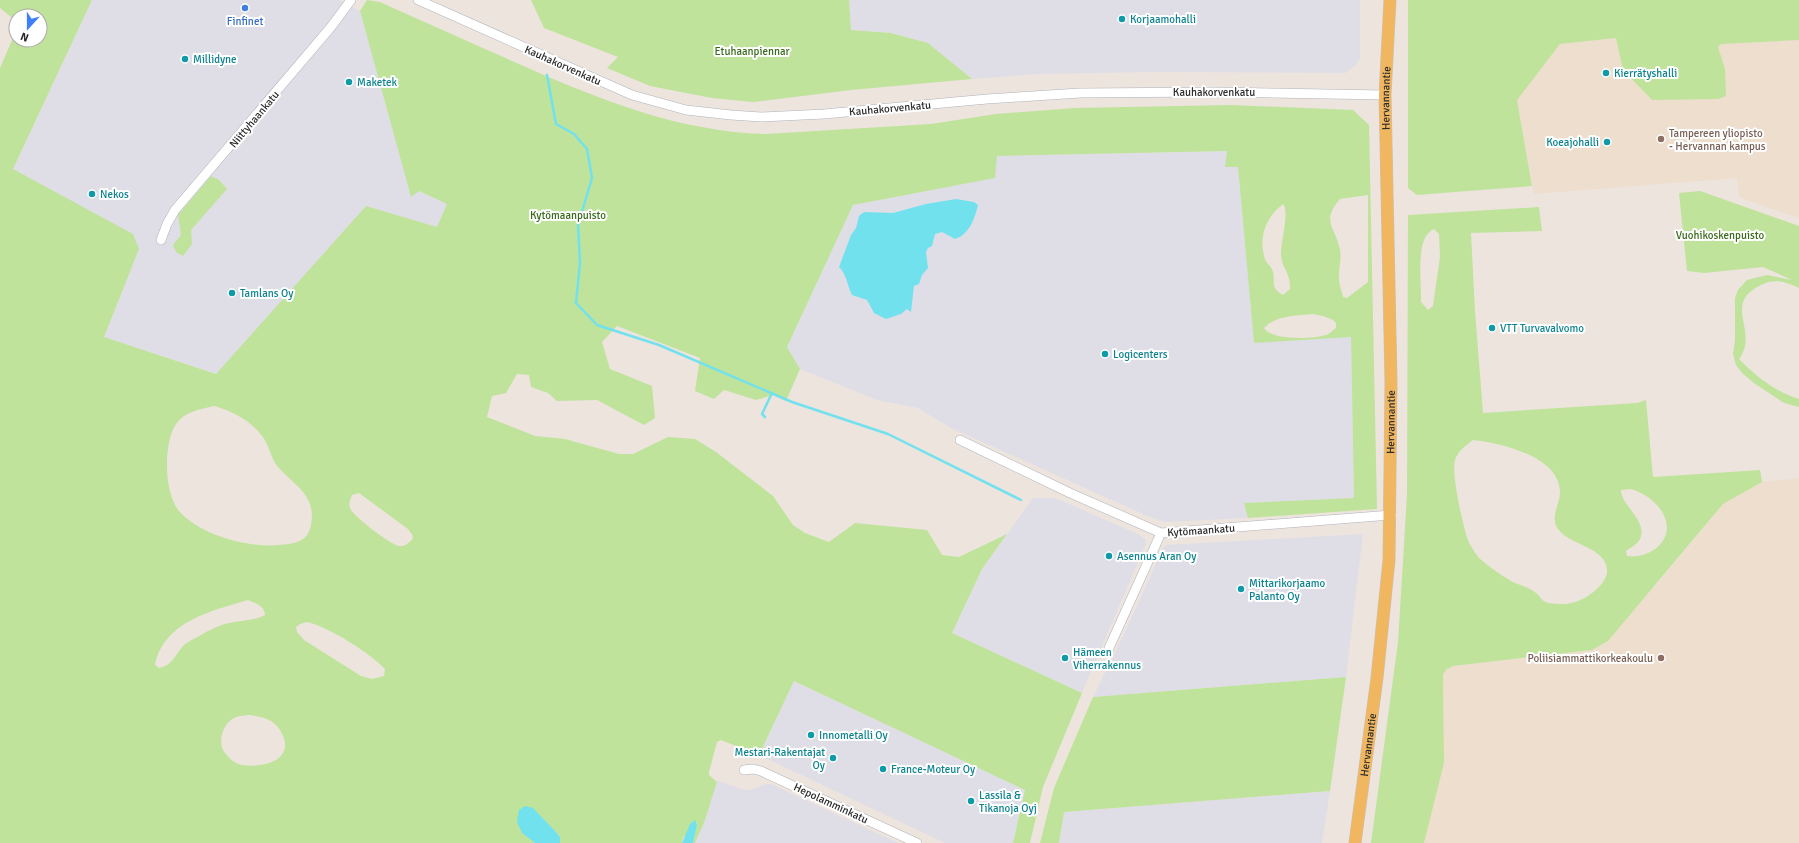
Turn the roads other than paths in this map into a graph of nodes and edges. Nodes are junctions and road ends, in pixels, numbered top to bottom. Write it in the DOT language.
graph roads {
  1 [pos="351,0"];
  2 [pos="418,0"];
  3 [pos="1390,0"];
  4 [pos="1385,96"];
  5 [pos="161,240"];
  6 [pos="960,440"];
  7 [pos="1391,515"];
  8 [pos="1161,533"];
  9 [pos="1109,648"];
  10 [pos="744,770"];
  11 [pos="917,843"];
  12 [pos="1355,843"];
  1 -- 5 [label="street, Niittyhaankatu"];
  2 -- 4 [label="street, Kauhakorvenkatu"];
  3 -- 4 [label="main road, Hervannantie"];
  4 -- 7 [label="main road, Hervannantie"];
  6 -- 8 [label="street, Kytömaankatu"];
  7 -- 8 [label="street, Kytömaankatu"];
  7 -- 12 [label="main road, Hervannantie"];
  8 -- 9 [label="street"];
  10 -- 11 [label="street, Hepolamminkatu"];
}
